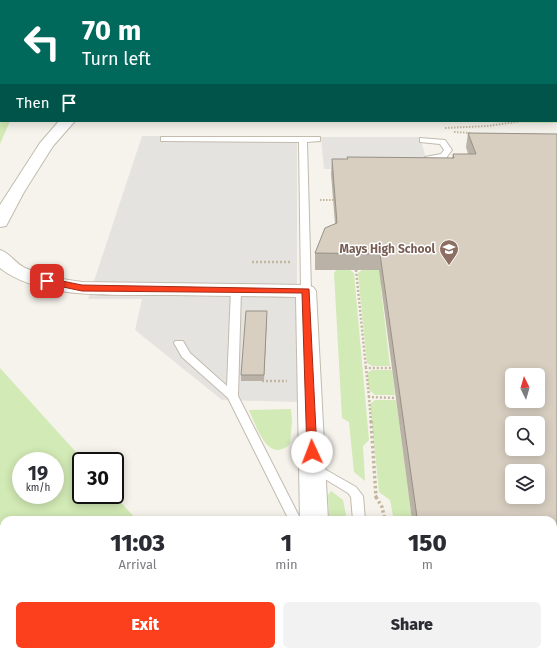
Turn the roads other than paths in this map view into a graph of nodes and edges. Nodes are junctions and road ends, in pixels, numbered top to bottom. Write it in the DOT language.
graph roads {
  1 [pos="67,122"];
  2 [pos="164,139"];
  3 [pos="317,139"];
  4 [pos="303,140"];
  5 [pos="423,140"];
  6 [pos="428,159"];
  7 [pos="0,222"];
  8 [pos="0,256"];
  9 [pos="236,290"];
  10 [pos="306,291"];
  11 [pos="179,343"];
  12 [pos="232,396"];
  13 [pos="312,466"];
  14 [pos="293,516"];
  15 [pos="314,516"];
  16 [pos="359,516"];
  1 -- 7 [label="street"];
  2 -- 4 [label="lane"];
  3 -- 4 [label="lane"];
  4 -- 10 [label="lane"];
  5 -- 6 [label="lane"];
  8 -- 9 [label="street"];
  9 -- 10 [label="street"];
  9 -- 12 [label="lane"];
  10 -- 13 [label="street"];
  11 -- 12 [label="lane"];
  12 -- 14 [label="lane"];
  13 -- 15 [label="street"];
  13 -- 16 [label="lane"];
}
